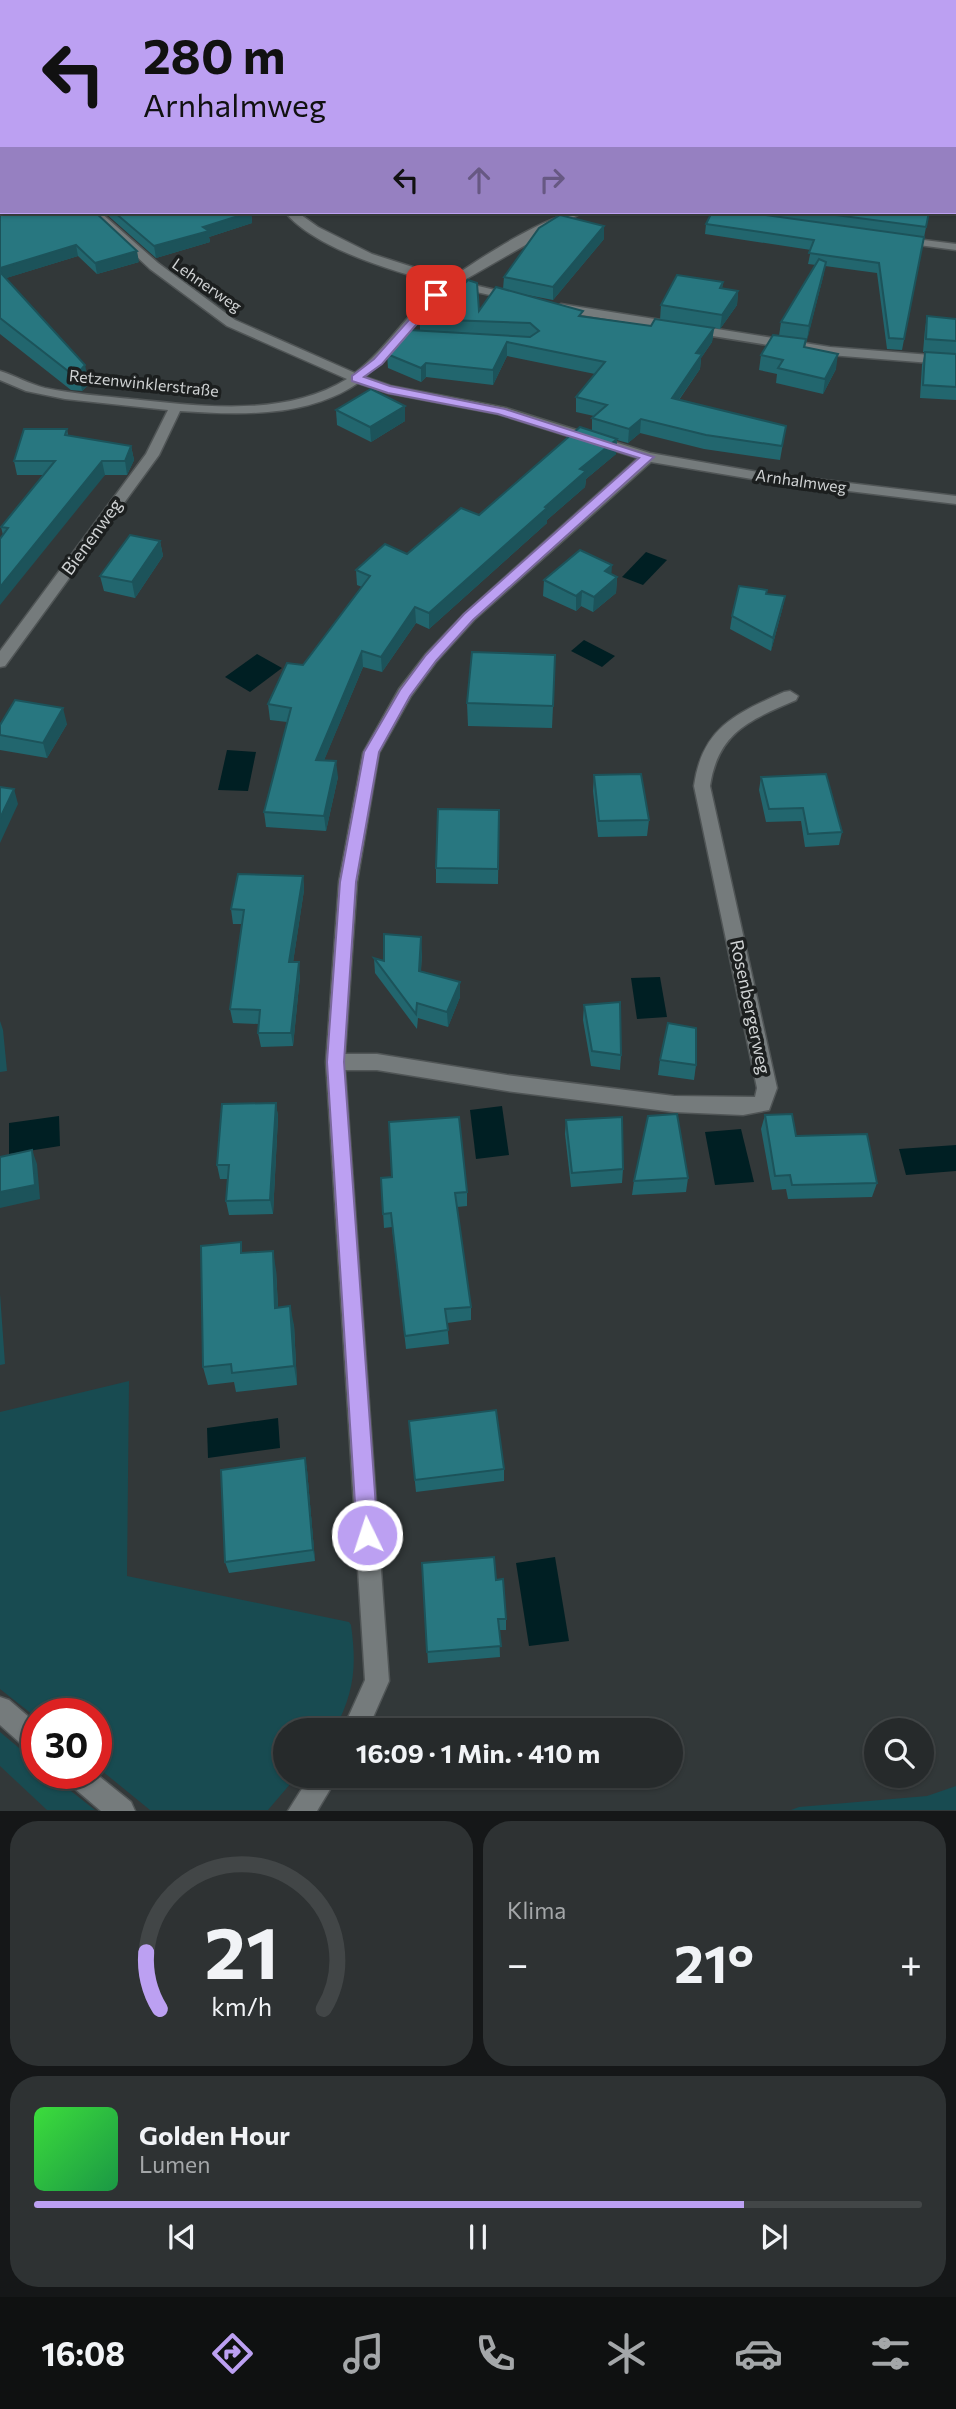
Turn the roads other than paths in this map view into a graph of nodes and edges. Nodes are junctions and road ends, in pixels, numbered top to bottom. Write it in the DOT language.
graph roads {
  1 [pos="96,214"];
  2 [pos="293,214"];
  3 [pos="574,214"];
  4 [pos="890,239"];
  5 [pos="956,247"];
  6 [pos="453,283"];
  7 [pos="956,361"];
  8 [pos="0,375"];
  9 [pos="356,378"];
  10 [pos="176,407"];
  11 [pos="648,457"];
  12 [pos="956,500"];
  13 [pos="0,662"];
  14 [pos="790,696"];
  15 [pos="335,1062"];
  16 [pos="0,1709"];
  17 [pos="360,1718"];
  18 [pos="21,1727"];
  19 [pos="317,1788"];
  20 [pos="95,1789"];
  21 [pos="122,1811"];
  22 [pos="301,1811"];
  1 -- 9 [label="street, Lehnerweg"];
  2 -- 6 [label="street"];
  3 -- 6 [label="street, Retzenwinklerstraße"];
  4 -- 5 [label="street"];
  6 -- 7 [label="street"];
  6 -- 9 [label="street, Retzenwinklerstraße"];
  8 -- 10 [label="street, Retzenwinklerstraße"];
  9 -- 10 [label="street, Retzenwinklerstraße"];
  9 -- 11 [label="street, Arnhalmweg"];
  10 -- 13 [label="street, Bienenweg"];
  11 -- 12 [label="street, Arnhalmweg"];
  11 -- 15 [label="street"];
  14 -- 15 [label="street, Rosenbergerweg"];
  15 -- 17 [label="street"];
  16 -- 18 [label="street"];
  19 -- 22 [label="street"];
  20 -- 21 [label="street"];
}
